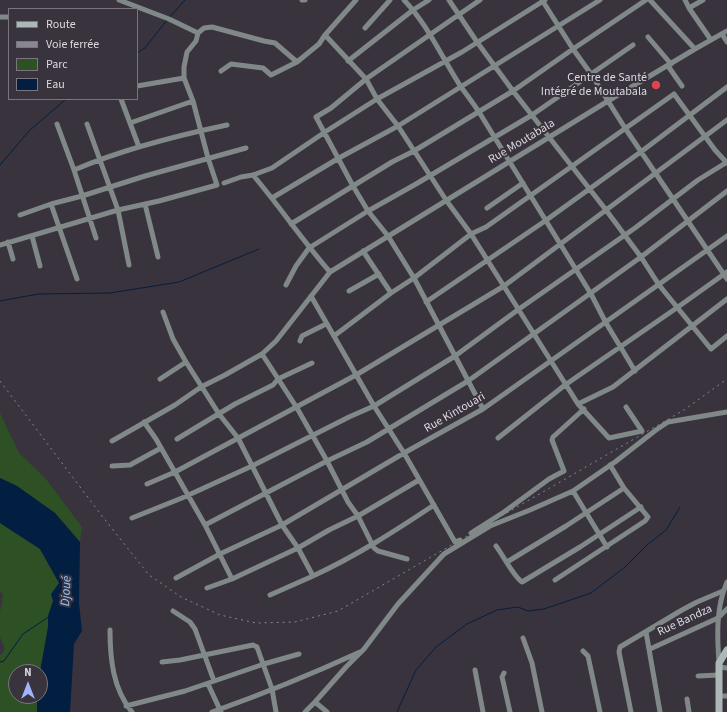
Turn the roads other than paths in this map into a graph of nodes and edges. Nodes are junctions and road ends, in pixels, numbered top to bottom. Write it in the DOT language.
graph roads {
  1 [pos="119,0"];
  2 [pos="390,0"];
  3 [pos="404,0"];
  4 [pos="429,0"];
  5 [pos="449,0"];
  6 [pos="480,0"];
  7 [pos="600,0"];
  8 [pos="646,0"];
  9 [pos="650,0"];
  10 [pos="685,0"];
  11 [pos="703,0"];
  12 [pos="353,1"];
  13 [pos="543,1"];
  14 [pos="689,8"];
  15 [pos="414,10"];
  16 [pos="459,14"];
  17 [pos="558,26"];
  18 [pos="365,28"];
  19 [pos="198,33"];
  20 [pos="725,33"];
  21 [pos="430,34"];
  22 [pos="325,35"];
  23 [pos="648,37"];
  24 [pos="711,40"];
  25 [pos="477,42"];
  26 [pos="727,42"];
  27 [pos="633,45"];
  28 [pos="573,49"];
  29 [pos="695,49"];
  30 [pos="348,61"];
  31 [pos="446,61"];
  32 [pos="296,62"];
  33 [pos="669,65"];
  34 [pos="494,66"];
  35 [pos="221,71"];
  36 [pos="591,74"];
  37 [pos="184,78"];
  38 [pos="366,79"];
  39 [pos="138,86"];
  40 [pos="682,86"];
  41 [pos="461,87"];
  42 [pos="727,87"];
  43 [pos="513,91"];
  44 [pos="377,99"];
  45 [pos="121,100"];
  46 [pos="194,101"];
  47 [pos="608,101"];
  48 [pos="479,112"];
  49 [pos="532,115"];
  50 [pos="689,115"];
  51 [pos="727,120"];
  52 [pos="130,123"];
  53 [pos="57,124"];
  54 [pos="87,124"];
  55 [pos="227,125"];
  56 [pos="398,126"];
  57 [pos="625,128"];
  58 [pos="200,130"];
  59 [pos="325,132"];
  60 [pos="706,136"];
  61 [pos="549,137"];
  62 [pos="495,138"];
  63 [pos="139,147"];
  64 [pos="246,148"];
  65 [pos="414,151"];
  66 [pos="642,151"];
  67 [pos="208,158"];
  68 [pos="339,158"];
  69 [pos="100,159"];
  70 [pos="509,161"];
  71 [pos="727,162"];
  72 [pos="571,166"];
  73 [pos="74,170"];
  74 [pos="657,173"];
  75 [pos="253,175"];
  76 [pos="430,175"];
  77 [pos="224,183"];
  78 [pos="523,183"];
  79 [pos="353,186"];
  80 [pos="109,187"];
  81 [pos="588,189"];
  82 [pos="727,192"];
  83 [pos="82,196"];
  84 [pos="530,196"];
  85 [pos="272,198"];
  86 [pos="673,198"];
  87 [pos="446,200"];
  88 [pos="51,204"];
  89 [pos="145,204"];
  90 [pos="487,208"];
  91 [pos="118,210"];
  92 [pos="606,210"];
  93 [pos="368,211"];
  94 [pos="20,215"];
  95 [pos="89,218"];
  96 [pos="545,221"];
  97 [pos="689,221"];
  98 [pos="291,224"];
  99 [pos="60,227"];
  100 [pos="471,234"];
  101 [pos="624,235"];
  102 [pos="32,236"];
  103 [pos="388,236"];
  104 [pos="727,236"];
  105 [pos="96,238"];
  106 [pos="8,242"];
  107 [pos="0,245"];
  108 [pos="560,245"];
  109 [pos="309,248"];
  110 [pos="363,251"];
  111 [pos="708,251"];
  112 [pos="158,257"];
  113 [pos="641,257"];
  114 [pos="13,259"];
  115 [pos="487,259"];
  116 [pos="129,265"];
  117 [pos="40,266"];
  118 [pos="575,269"];
  119 [pos="330,272"];
  120 [pos="379,274"];
  121 [pos="726,275"];
  122 [pos="414,278"];
  123 [pos="77,279"];
  124 [pos="286,285"];
  125 [pos="659,285"];
  126 [pos="504,286"];
  127 [pos="349,291"];
  128 [pos="391,293"];
  129 [pos="591,294"];
  130 [pos="311,296"];
  131 [pos="727,299"];
  132 [pos="426,302"];
  133 [pos="678,307"];
  134 [pos="519,309"];
  135 [pos="163,312"];
  136 [pos="606,323"];
  137 [pos="326,324"];
  138 [pos="439,326"];
  139 [pos="692,327"];
  140 [pos="535,334"];
  141 [pos="334,336"];
  142 [pos="727,336"];
  143 [pos="300,341"];
  144 [pos="621,346"];
  145 [pos="262,354"];
  146 [pos="455,356"];
  147 [pos="186,362"];
  148 [pos="551,362"];
  149 [pos="312,363"];
  150 [pos="635,371"];
  151 [pos="356,375"];
  152 [pos="278,378"];
  153 [pos="160,379"];
  154 [pos="468,381"];
  155 [pos="565,385"];
  156 [pos="201,386"];
  157 [pos="578,404"];
  158 [pos="374,406"];
  159 [pos="626,407"];
  160 [pos="297,408"];
  161 [pos="483,409"];
  162 [pos="584,409"];
  163 [pos="727,412"];
  164 [pos="219,414"];
  165 [pos="144,422"];
  166 [pos="389,428"];
  167 [pos="312,435"];
  168 [pos="238,438"];
  169 [pos="498,438"];
  170 [pos="177,439"];
  171 [pos="112,441"];
  172 [pos="161,448"];
  173 [pos="404,453"];
  174 [pos="327,460"];
  175 [pos="610,465"];
  176 [pos="112,466"];
  177 [pos="252,466"];
  178 [pos="175,472"];
  179 [pos="419,480"];
  180 [pos="147,484"];
  181 [pos="624,488"];
  182 [pos="341,490"];
  183 [pos="573,491"];
  184 [pos="266,492"];
  185 [pos="188,495"];
  186 [pos="434,506"];
  187 [pos="640,506"];
  188 [pos="587,512"];
  189 [pos="358,516"];
  190 [pos="132,518"];
  191 [pos="205,525"];
  192 [pos="282,525"];
  193 [pos="598,534"];
  194 [pos="372,544"];
  195 [pos="496,546"];
  196 [pos="607,547"];
  197 [pos="298,548"];
  198 [pos="220,554"];
  199 [pos="407,559"];
  200 [pos="507,562"];
  201 [pos="313,576"];
  202 [pos="176,578"];
  203 [pos="232,579"];
  204 [pos="555,580"];
  205 [pos="727,582"];
  206 [pos="207,588"];
  207 [pos="723,591"];
  208 [pos="270,595"];
  209 [pos="727,609"];
  210 [pos="173,611"];
  211 [pos="718,618"];
  212 [pos="110,630"];
  213 [pos="646,632"];
  214 [pos="523,638"];
  215 [pos="364,649"];
  216 [pos="650,649"];
  217 [pos="727,650"];
  218 [pos="583,651"];
  219 [pos="299,654"];
  220 [pos="205,655"];
  221 [pos="162,662"];
  222 [pos="264,664"];
  223 [pos="719,668"];
  224 [pos="727,668"];
  225 [pos="475,670"];
  226 [pos="504,673"];
  227 [pos="698,676"];
  228 [pos="214,681"];
  229 [pos="208,684"];
  230 [pos="272,689"];
  231 [pos="719,696"];
  232 [pos="727,696"];
  233 [pos="687,699"];
  234 [pos="315,702"];
  235 [pos="126,706"];
  236 [pos="221,711"];
  237 [pos="132,712"];
  238 [pos="212,712"];
  239 [pos="276,712"];
  240 [pos="305,712"];
  241 [pos="327,712"];
  242 [pos="483,712"];
  243 [pos="510,712"];
  244 [pos="542,712"];
  245 [pos="600,712"];
  246 [pos="630,712"];
  247 [pos="660,712"];
  248 [pos="689,712"];
  249 [pos="719,712"];
  1 -- 19 [label="street"];
  2 -- 18 [label="street"];
  3 -- 15 [label="street"];
  4 -- 15 [label="street"];
  5 -- 16 [label="street"];
  6 -- 16 [label="street"];
  7 -- 17 [label="street"];
  8 -- 28 [label="street"];
  9 -- 29 [label="street"];
  10 -- 14 [label="street"];
  11 -- 14 [label="street"];
  12 -- 22 [label="street"];
  13 -- 17 [label="street"];
  13 -- 25 [label="street"];
  14 -- 24 [label="street"];
  15 -- 21 [label="street"];
  15 -- 30 [label="street"];
  16 -- 21 [label="street"];
  16 -- 25 [label="street"];
  17 -- 28 [label="street"];
  17 -- 34 [label="street"];
  19 -- 32 [label="street"];
  19 -- 37 [label="street"];
  20 -- 24 [label="street, Rue Moutabala"];
  20 -- 26 [label="street"];
  21 -- 31 [label="street"];
  21 -- 38 [label="street"];
  22 -- 30 [label="street"];
  22 -- 32 [label="street"];
  23 -- 33 [label="street"];
  24 -- 29 [label="street, Rue Moutabala"];
  25 -- 31 [label="street"];
  25 -- 34 [label="street"];
  27 -- 36 [label="street"];
  28 -- 36 [label="street"];
  28 -- 43 [label="street"];
  29 -- 33 [label="street, Rue Moutabala"];
  30 -- 38 [label="street"];
  31 -- 41 [label="street"];
  31 -- 44 [label="street"];
  32 -- 35 [label="street"];
  33 -- 40 [label="street"];
  33 -- 47 [label="street, Rue Moutabala"];
  34 -- 41 [label="street"];
  34 -- 43 [label="street"];
  36 -- 47 [label="street"];
  36 -- 49 [label="street"];
  37 -- 39 [label="street"];
  37 -- 46 [label="street"];
  38 -- 44 [label="street"];
  38 -- 59 [label="street"];
  41 -- 48 [label="street"];
  41 -- 56 [label="street"];
  42 -- 50 [label="street"];
  43 -- 48 [label="street"];
  43 -- 49 [label="street"];
  44 -- 56 [label="street"];
  44 -- 59 [label="street"];
  45 -- 52 [label="street"];
  46 -- 52 [label="street"];
  46 -- 58 [label="street"];
  47 -- 57 [label="street"];
  47 -- 61 [label="street, Rue Moutabala"];
  48 -- 62 [label="street"];
  48 -- 65 [label="street"];
  49 -- 61 [label="street"];
  49 -- 62 [label="street"];
  50 -- 57 [label="street"];
  50 -- 60 [label="street"];
  50 -- 66 [label="street"];
  51 -- 60 [label="street"];
  52 -- 63 [label="street"];
  53 -- 73 [label="street"];
  54 -- 69 [label="street"];
  55 -- 58 [label="street"];
  56 -- 65 [label="street"];
  56 -- 68 [label="street"];
  57 -- 66 [label="street"];
  57 -- 72 [label="street"];
  58 -- 63 [label="street"];
  58 -- 67 [label="street"];
  59 -- 68 [label="street"];
  59 -- 75 [label="street"];
  60 -- 71 [label="street"];
  60 -- 74 [label="street"];
  61 -- 70 [label="street, Rue Moutabala"];
  61 -- 72 [label="street"];
  62 -- 70 [label="street"];
  62 -- 76 [label="street"];
  63 -- 69 [label="street"];
  64 -- 67 [label="street"];
  65 -- 76 [label="street"];
  65 -- 79 [label="street"];
  66 -- 74 [label="street"];
  66 -- 81 [label="street"];
  67 -- 80 [label="street"];
  67 -- 89 [label="street"];
  68 -- 79 [label="street"];
  68 -- 85 [label="street"];
  69 -- 73 [label="street"];
  69 -- 80 [label="street"];
  70 -- 78 [label="street"];
  70 -- 87 [label="street, Rue Moutabala"];
  71 -- 86 [label="street"];
  72 -- 81 [label="street"];
  72 -- 84 [label="street"];
  73 -- 83 [label="street"];
  74 -- 86 [label="street"];
  74 -- 92 [label="street"];
  75 -- 77 [label="street"];
  75 -- 85 [label="street"];
  76 -- 87 [label="street"];
  76 -- 93 [label="street"];
  78 -- 84 [label="street"];
  78 -- 90 [label="street"];
  79 -- 93 [label="street"];
  79 -- 98 [label="street"];
  80 -- 83 [label="street"];
  80 -- 91 [label="street"];
  81 -- 92 [label="street"];
  81 -- 96 [label="street"];
  82 -- 97 [label="street"];
  83 -- 88 [label="street"];
  83 -- 95 [label="street"];
  84 -- 96 [label="street"];
  84 -- 100 [label="street"];
  85 -- 98 [label="street"];
  86 -- 97 [label="street"];
  86 -- 101 [label="street"];
  87 -- 100 [label="street"];
  87 -- 103 [label="street, Rue Moutabala"];
  88 -- 94 [label="street"];
  88 -- 99 [label="street"];
  89 -- 91 [label="street"];
  89 -- 112 [label="street"];
  91 -- 95 [label="street"];
  91 -- 116 [label="street"];
  92 -- 101 [label="street"];
  92 -- 108 [label="street"];
  93 -- 103 [label="street"];
  93 -- 109 [label="street"];
  95 -- 99 [label="street"];
  95 -- 105 [label="street"];
  96 -- 108 [label="street"];
  96 -- 115 [label="street"];
  97 -- 111 [label="street"];
  97 -- 113 [label="street"];
  98 -- 109 [label="street"];
  99 -- 102 [label="street"];
  99 -- 123 [label="street"];
  100 -- 115 [label="street"];
  100 -- 122 [label="street"];
  101 -- 113 [label="street"];
  101 -- 118 [label="street"];
  102 -- 106 [label="street"];
  102 -- 117 [label="street"];
  103 -- 110 [label="street, Rue Moutabala"];
  103 -- 122 [label="street"];
  104 -- 111 [label="street, Rue Kintouari"];
  106 -- 107 [label="street"];
  106 -- 114 [label="street"];
  108 -- 118 [label="street"];
  108 -- 126 [label="street"];
  109 -- 119 [label="street"];
  109 -- 124 [label="street"];
  110 -- 119 [label="street, Rue Moutabala"];
  110 -- 120 [label="street"];
  111 -- 121 [label="street"];
  111 -- 125 [label="street, Rue Kintouari"];
  113 -- 125 [label="street"];
  113 -- 129 [label="street"];
  115 -- 126 [label="street"];
  115 -- 132 [label="street"];
  118 -- 129 [label="street"];
  118 -- 134 [label="street"];
  119 -- 130 [label="street, Rue Moutabala"];
  120 -- 127 [label="street"];
  120 -- 128 [label="street"];
  121 -- 133 [label="street"];
  122 -- 128 [label="street"];
  122 -- 132 [label="street"];
  125 -- 133 [label="street"];
  125 -- 136 [label="street, Rue Kintouari"];
  126 -- 134 [label="street"];
  126 -- 138 [label="street"];
  128 -- 141 [label="street"];
  129 -- 136 [label="street"];
  129 -- 140 [label="street"];
  130 -- 137 [label="street"];
  130 -- 145 [label="street, Rue Moutabala"];
  131 -- 139 [label="street"];
  132 -- 138 [label="street"];
  133 -- 139 [label="street"];
  133 -- 144 [label="street"];
  134 -- 140 [label="street"];
  134 -- 146 [label="street"];
  135 -- 147 [label="street"];
  136 -- 144 [label="street"];
  136 -- 148 [label="street, Rue Kintouari"];
  137 -- 141 [label="street"];
  137 -- 143 [label="street"];
  138 -- 146 [label="street"];
  138 -- 151 [label="street"];
  139 -- 142 [label="street"];
  139 -- 150 [label="street"];
  140 -- 148 [label="street"];
  140 -- 154 [label="street"];
  141 -- 151 [label="street"];
  144 -- 150 [label="street"];
  144 -- 155 [label="street"];
  145 -- 152 [label="street"];
  145 -- 156 [label="street, Rue Moutabala"];
  146 -- 154 [label="street"];
  146 -- 158 [label="street"];
  147 -- 153 [label="street"];
  147 -- 156 [label="street"];
  148 -- 155 [label="street"];
  148 -- 161 [label="street, Rue Kintouari"];
  149 -- 152 [label="street"];
  150 -- 157 [label="street"];
  151 -- 158 [label="street"];
  151 -- 160 [label="street"];
  152 -- 160 [label="street"];
  152 -- 164 [label="street"];
  154 -- 161 [label="street"];
  154 -- 166 [label="street"];
  155 -- 157 [label="street"];
  155 -- 169 [label="street"];
  156 -- 164 [label="street"];
  156 -- 165 [label="street, Rue Moutabala"];
  157 -- 162 [label="street"];
  158 -- 166 [label="street"];
  158 -- 167 [label="street"];
  159 -- 162 [label="street"];
  160 -- 167 [label="street"];
  160 -- 168 [label="street"];
  161 -- 173 [label="street, Rue Kintouari"];
  162 -- 186 [label="street"];
  163 -- 175 [label="street"];
  164 -- 168 [label="street"];
  164 -- 170 [label="street"];
  165 -- 171 [label="street, Rue Moutabala"];
  165 -- 172 [label="street"];
  166 -- 173 [label="street"];
  166 -- 174 [label="street"];
  167 -- 174 [label="street"];
  167 -- 177 [label="street"];
  168 -- 177 [label="street"];
  168 -- 178 [label="street"];
  172 -- 176 [label="street"];
  172 -- 178 [label="street"];
  173 -- 179 [label="street"];
  173 -- 182 [label="street, Rue Kintouari"];
  174 -- 182 [label="street"];
  174 -- 184 [label="street"];
  175 -- 181 [label="street"];
  175 -- 183 [label="street"];
  177 -- 184 [label="street"];
  177 -- 185 [label="street"];
  178 -- 180 [label="street"];
  178 -- 185 [label="street"];
  179 -- 186 [label="street"];
  179 -- 189 [label="street"];
  181 -- 187 [label="street"];
  181 -- 188 [label="street"];
  182 -- 189 [label="street"];
  182 -- 192 [label="street, Rue Kintouari"];
  183 -- 188 [label="street"];
  183 -- 215 [label="street"];
  184 -- 191 [label="street"];
  184 -- 192 [label="street"];
  185 -- 190 [label="street"];
  185 -- 191 [label="street"];
  186 -- 194 [label="street"];
  187 -- 193 [label="street"];
  187 -- 196 [label="street"];
  188 -- 193 [label="street"];
  188 -- 200 [label="street"];
  189 -- 194 [label="street"];
  189 -- 197 [label="street"];
  191 -- 198 [label="street"];
  192 -- 197 [label="street"];
  192 -- 198 [label="street, Rue Kintouari"];
  193 -- 196 [label="street"];
  193 -- 200 [label="street"];
  194 -- 199 [label="street"];
  194 -- 201 [label="street"];
  195 -- 200 [label="street"];
  196 -- 204 [label="street"];
  197 -- 201 [label="street"];
  197 -- 203 [label="street"];
  198 -- 202 [label="street, Rue Kintouari"];
  198 -- 203 [label="street"];
  201 -- 208 [label="street"];
  203 -- 206 [label="street"];
  205 -- 207 [label="street"];
  207 -- 211 [label="street"];
  207 -- 213 [label="street"];
  209 -- 211 [label="street, Rue Bandza"];
  210 -- 220 [label="street"];
  211 -- 216 [label="street, Rue Bandza"];
  211 -- 223 [label="street"];
  212 -- 235 [label="street"];
  213 -- 216 [label="street"];
  213 -- 246 [label="street"];
  214 -- 244 [label="street"];
  215 -- 230 [label="street"];
  215 -- 234 [label="street"];
  216 -- 247 [label="street"];
  217 -- 223 [label="street"];
  218 -- 245 [label="street"];
  219 -- 222 [label="street"];
  220 -- 221 [label="street"];
  220 -- 222 [label="street"];
  220 -- 228 [label="street"];
  222 -- 228 [label="street"];
  222 -- 230 [label="street"];
  223 -- 224 [label="street"];
  223 -- 227 [label="street"];
  223 -- 231 [label="street"];
  225 -- 242 [label="street"];
  226 -- 243 [label="street"];
  228 -- 229 [label="street"];
  229 -- 235 [label="street"];
  229 -- 236 [label="street"];
  230 -- 236 [label="street"];
  230 -- 239 [label="street"];
  231 -- 232 [label="street"];
  231 -- 249 [label="street"];
  233 -- 248 [label="street"];
  234 -- 240 [label="street"];
  234 -- 241 [label="street"];
  235 -- 237 [label="street"];
  236 -- 238 [label="street"];
}
